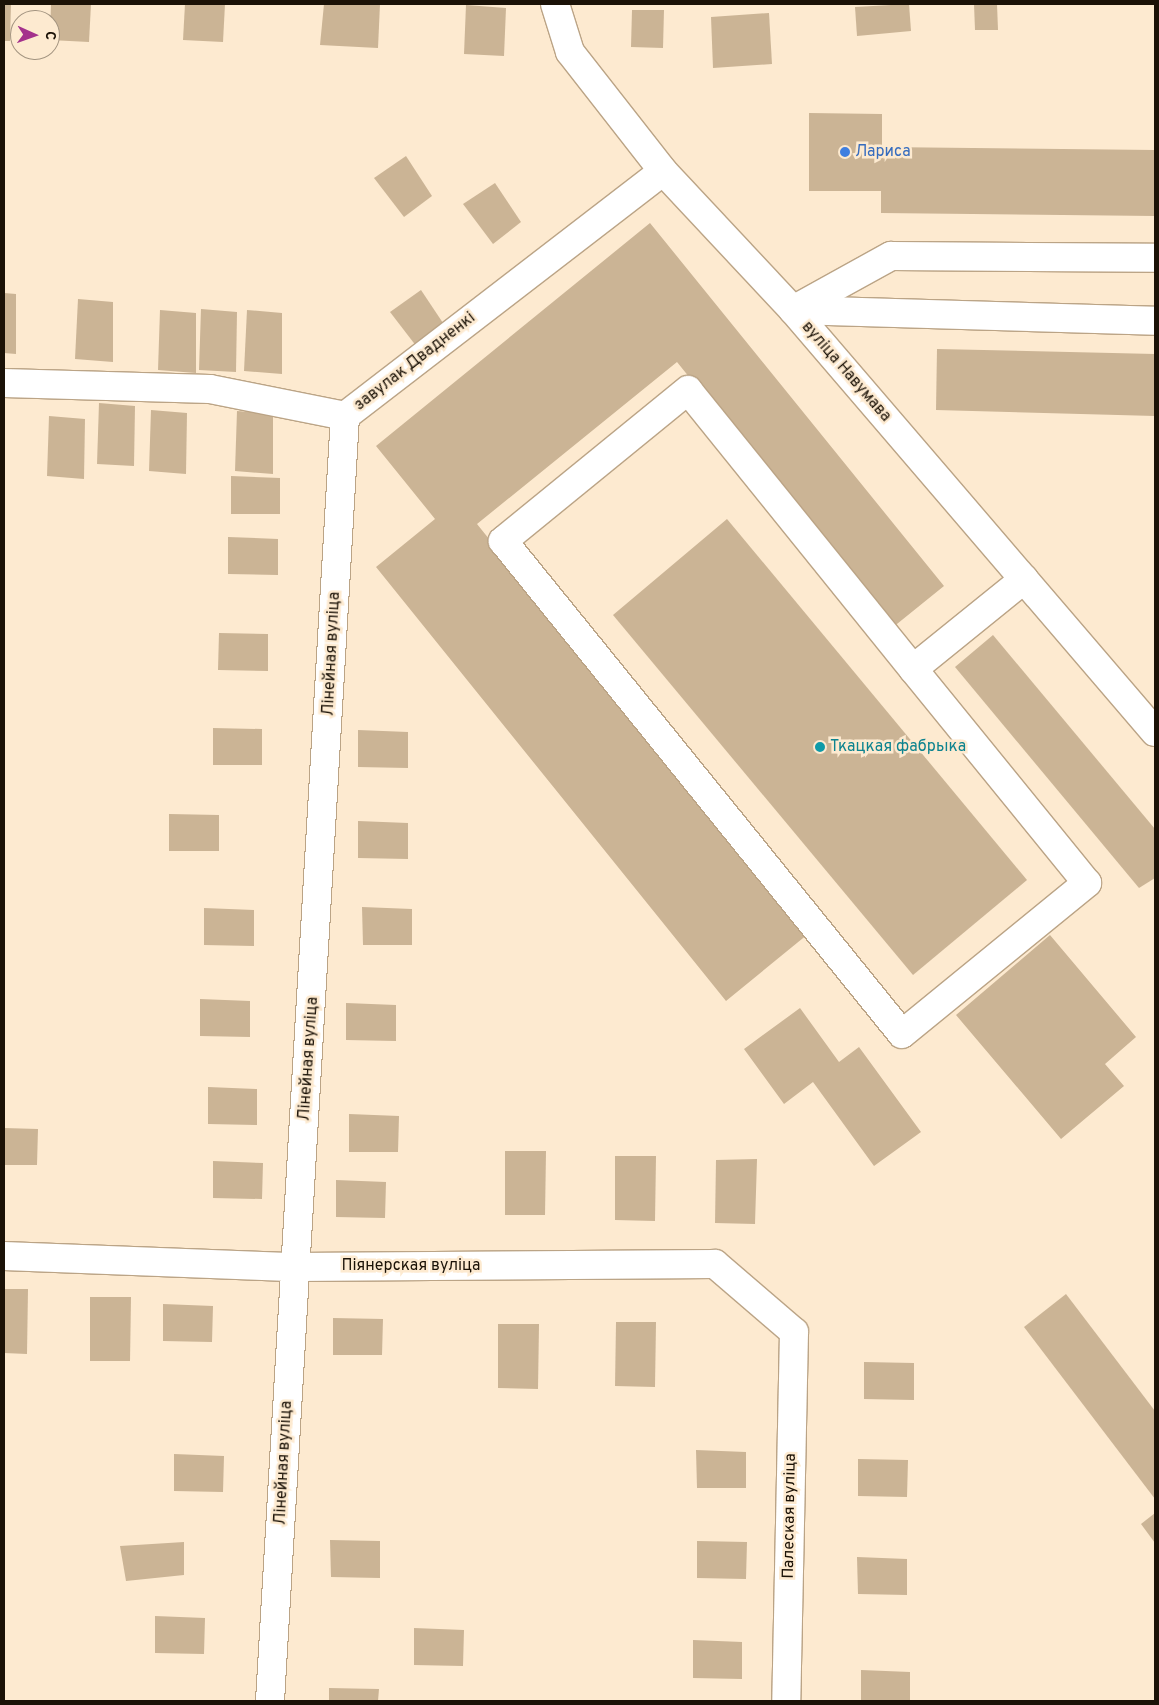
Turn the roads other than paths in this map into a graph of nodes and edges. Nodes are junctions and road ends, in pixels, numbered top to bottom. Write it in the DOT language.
graph roads {
  1 [pos="555,4"];
  2 [pos="663,171"];
  3 [pos="1155,258"];
  4 [pos="793,310"];
  5 [pos="1155,321"];
  6 [pos="4,383"];
  7 [pos="345,416"];
  8 [pos="1024,580"];
  9 [pos="914,669"];
  10 [pos="1155,732"];
  11 [pos="4,1256"];
  12 [pos="296,1267"];
  13 [pos="794,1332"];
  14 [pos="270,1701"];
  15 [pos="786,1701"];
  1 -- 2 [label="street, вуліца Навумава"];
  2 -- 4 [label="street, вуліца Навумава"];
  2 -- 7 [label="street, завулак Двадненкі"];
  3 -- 4 [label="street"];
  4 -- 5 [label="street"];
  4 -- 8 [label="street, вуліца Навумава"];
  6 -- 7 [label="street, завулак Двадненкі"];
  7 -- 12 [label="street, Лінейная вуліца"];
  8 -- 9 [label="street"];
  8 -- 10 [label="street, вуліца Навумава"];
  9 -- 9 [label="street"];
  11 -- 12 [label="street, Піянерская вуліца"];
  12 -- 13 [label="street, Піянерская вуліца"];
  12 -- 14 [label="street, Лінейная вуліца"];
  13 -- 15 [label="street, Палеская вуліца"];
}
